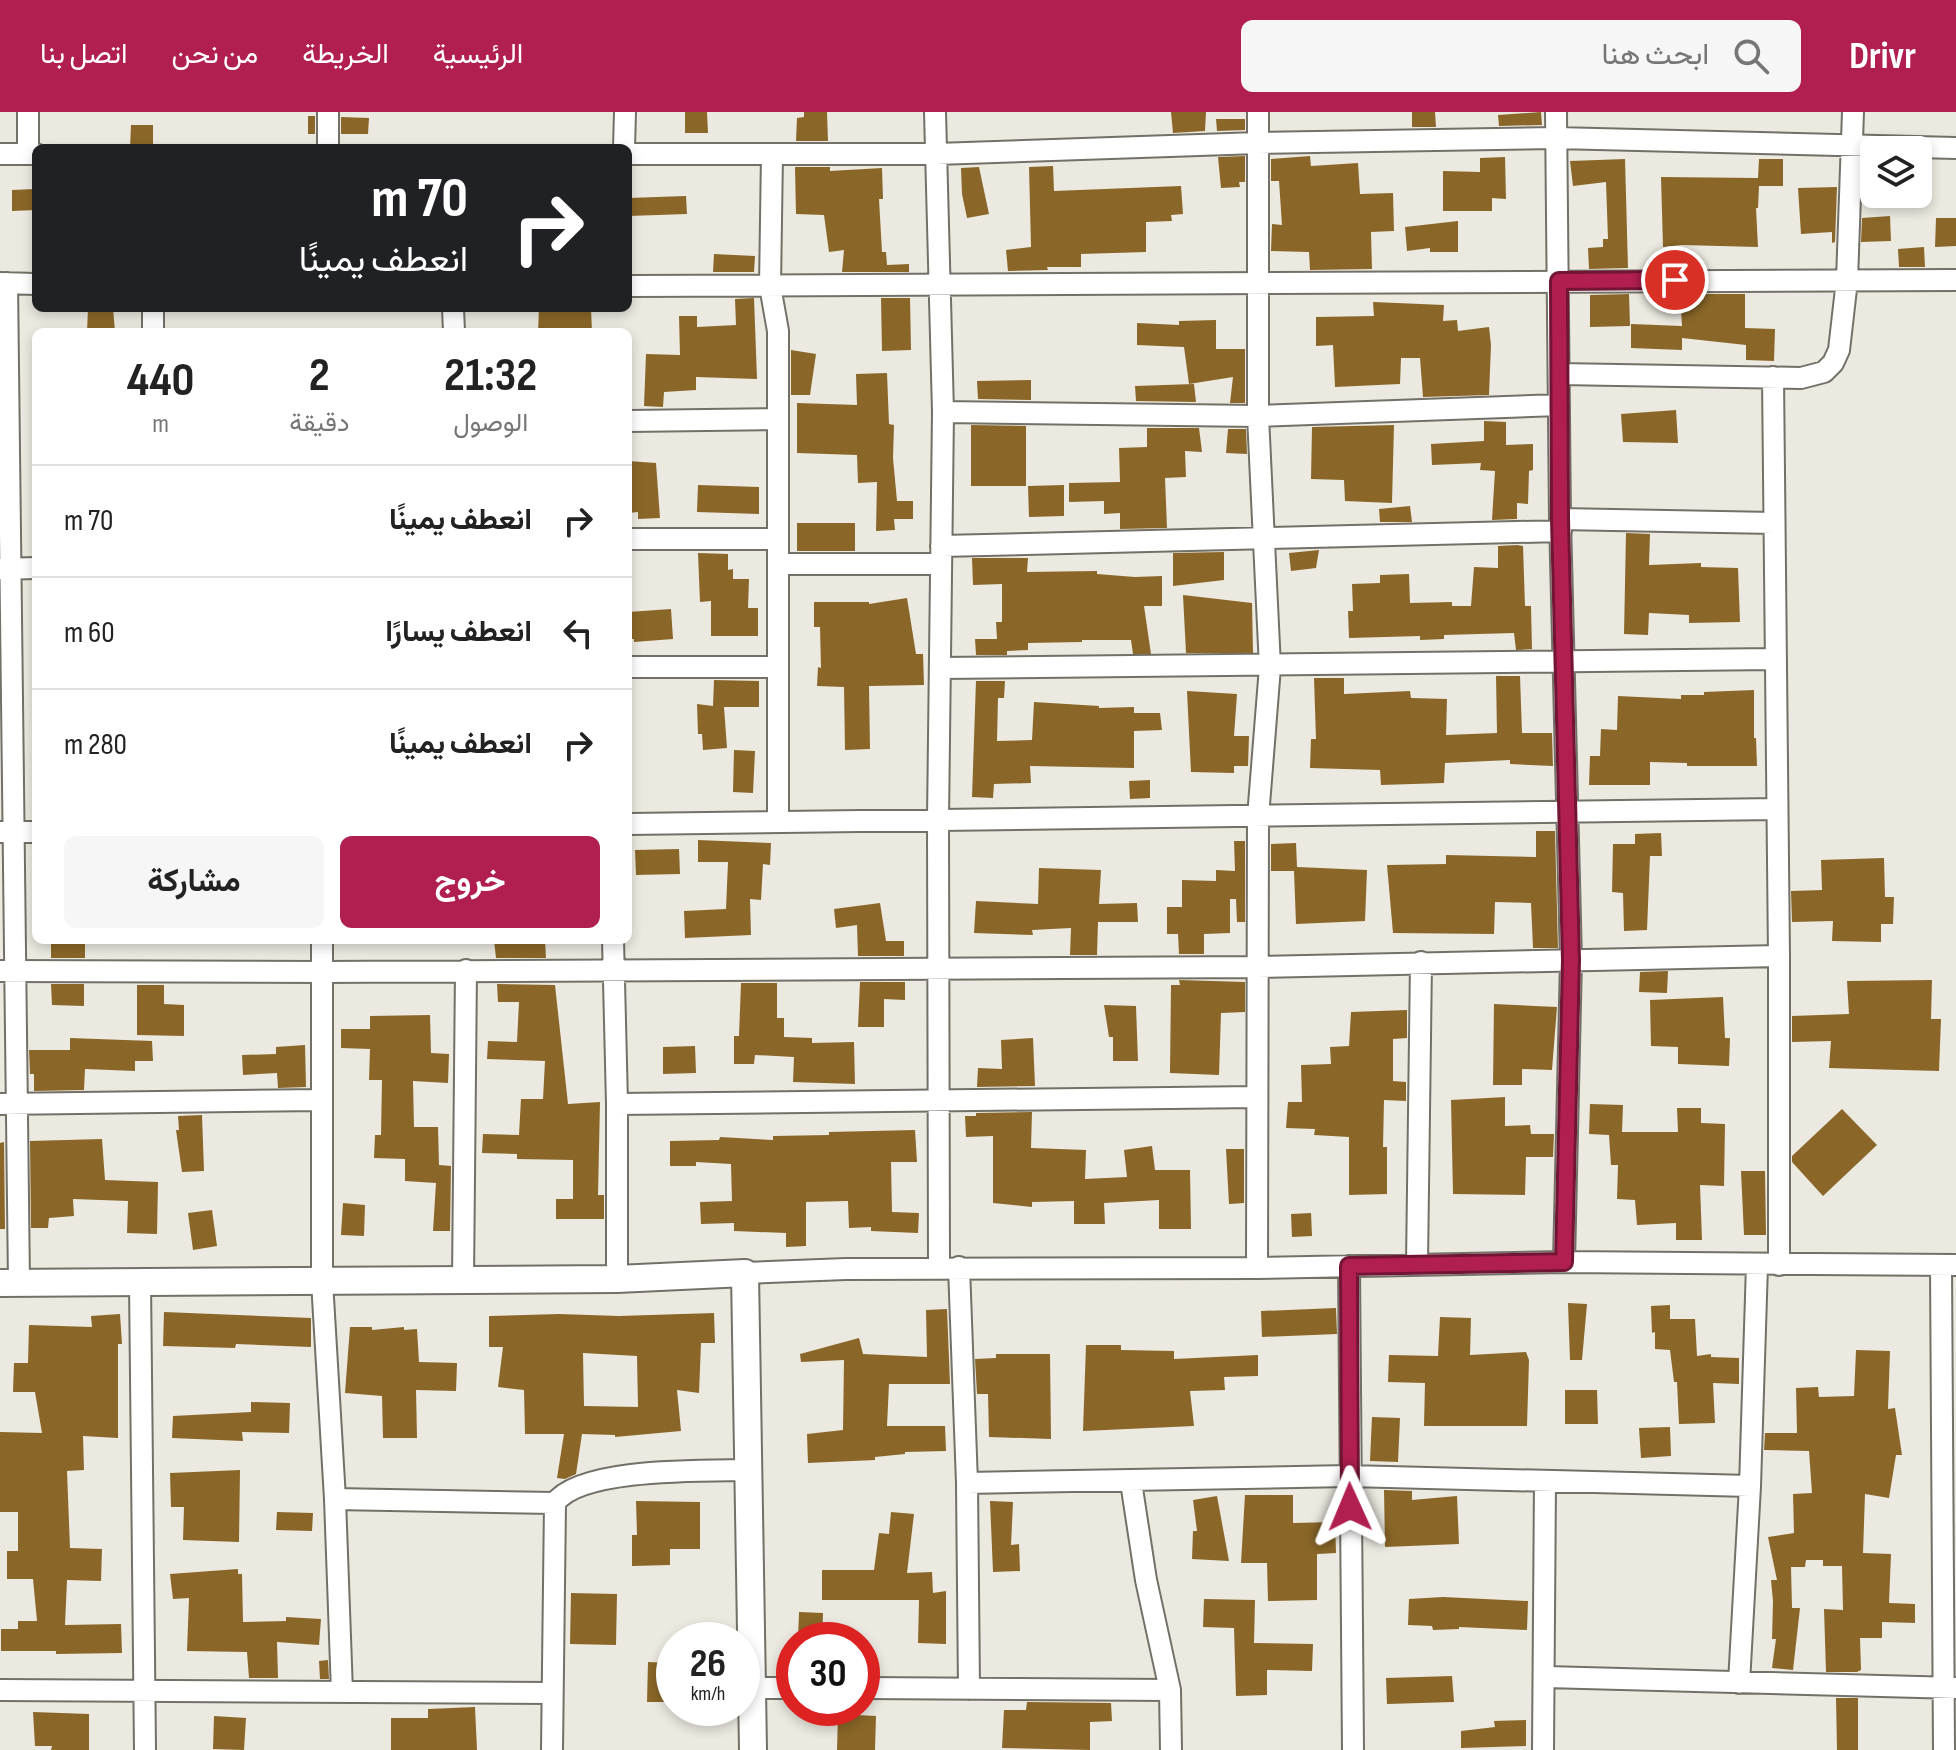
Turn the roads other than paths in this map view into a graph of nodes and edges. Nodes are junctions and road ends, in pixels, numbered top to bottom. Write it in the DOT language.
graph roads {
  1 [pos="28,112"];
  2 [pos="328,112"];
  3 [pos="625,112"];
  4 [pos="935,112"];
  5 [pos="1258,112"];
  6 [pos="1556,112"];
  7 [pos="1853,112"];
  8 [pos="1556,138"];
  9 [pos="1258,143"];
  10 [pos="328,144"];
  11 [pos="624,144"];
  12 [pos="1853,147"];
  13 [pos="1956,148"];
  14 [pos="0,154"];
  15 [pos="32,154"];
  16 [pos="632,154"];
  17 [pos="772,154"];
  18 [pos="936,154"];
  19 [pos="1847,280"];
  20 [pos="1956,280"];
  21 [pos="1559,281"];
  22 [pos="1258,282"];
  23 [pos="4,283"];
  24 [pos="32,284"];
  25 [pos="632,286"];
  26 [pos="770,286"];
  27 [pos="941,286"];
  28 [pos="1559,374"];
  29 [pos="1773,377"];
  30 [pos="1559,405"];
  31 [pos="943,412"];
  32 [pos="1258,416"];
  33 [pos="778,419"];
  34 [pos="632,421"];
  35 [pos="1774,523"];
  36 [pos="1560,525"];
  37 [pos="1266,537"];
  38 [pos="632,539"];
  39 [pos="778,539"];
  40 [pos="941,555"];
  41 [pos="779,564"];
  42 [pos="32,568"];
  43 [pos="5,569"];
  44 [pos="1774,659"];
  45 [pos="1564,662"];
  46 [pos="632,667"];
  47 [pos="778,667"];
  48 [pos="1270,667"];
  49 [pos="940,668"];
  50 [pos="1777,809"];
  51 [pos="1568,810"];
  52 [pos="1258,817"];
  53 [pos="938,820"];
  54 [pos="778,822"];
  55 [pos="632,824"];
  56 [pos="7,832"];
  57 [pos="32,832"];
  58 [pos="322,944"];
  59 [pos="613,944"];
  60 [pos="1779,956"];
  61 [pos="1571,960"];
  62 [pos="1421,962"];
  63 [pos="1257,967"];
  64 [pos="939,968"];
  65 [pos="466,970"];
  66 [pos="614,970"];
  67 [pos="8,971"];
  68 [pos="322,972"];
  69 [pos="1257,1097"];
  70 [pos="940,1099"];
  71 [pos="321,1100"];
  72 [pos="8,1104"];
  73 [pos="617,1104"];
  74 [pos="1564,1262"];
  75 [pos="1417,1264"];
  76 [pos="1757,1265"];
  77 [pos="1779,1265"];
  78 [pos="1949,1265"];
  79 [pos="1349,1266"];
  80 [pos="949,1267"];
  81 [pos="1257,1268"];
  82 [pos="745,1273"];
  83 [pos="617,1279"];
  84 [pos="463,1280"];
  85 [pos="322,1281"];
  86 [pos="140,1282"];
  87 [pos="9,1283"];
  88 [pos="749,1470"];
  89 [pos="1349,1476"];
  90 [pos="1545,1481"];
  91 [pos="1131,1482"];
  92 [pos="967,1483"];
  93 [pos="1750,1486"];
  94 [pos="335,1499"];
  95 [pos="555,1503"];
  96 [pos="751,1622"];
  97 [pos="1546,1677"];
  98 [pos="1739,1683"];
  99 [pos="880,1688"];
  100 [pos="1950,1688"];
  101 [pos="969,1689"];
  102 [pos="0,1690"];
  103 [pos="1170,1690"];
  104 [pos="146,1692"];
  105 [pos="342,1692"];
  106 [pos="552,1693"];
  107 [pos="753,1726"];
  108 [pos="145,1750"];
  109 [pos="552,1750"];
  110 [pos="753,1750"];
  111 [pos="1171,1750"];
  112 [pos="1353,1750"];
  113 [pos="1543,1750"];
  114 [pos="1944,1750"];
  1 -- 15 [label="street"];
  2 -- 10 [label="street"];
  3 -- 11 [label="street"];
  4 -- 18 [label="street"];
  5 -- 9 [label="street"];
  6 -- 8 [label="street"];
  7 -- 12 [label="street"];
  8 -- 9 [label="street"];
  8 -- 12 [label="street"];
  8 -- 21 [label="street"];
  9 -- 18 [label="street"];
  9 -- 22 [label="street"];
  12 -- 13 [label="street"];
  12 -- 19 [label="street"];
  14 -- 15 [label="street"];
  16 -- 17 [label="street"];
  17 -- 18 [label="street"];
  17 -- 26 [label="street"];
  18 -- 27 [label="street"];
  19 -- 20 [label="street"];
  19 -- 21 [label="street"];
  19 -- 29 [label="street"];
  21 -- 22 [label="street"];
  21 -- 28 [label="street"];
  22 -- 27 [label="street"];
  22 -- 32 [label="street"];
  23 -- 24 [label="street"];
  23 -- 43 [label="street"];
  25 -- 26 [label="street"];
  26 -- 27 [label="street"];
  26 -- 33 [label="street"];
  27 -- 31 [label="street"];
  28 -- 29 [label="street"];
  28 -- 30 [label="street"];
  29 -- 35 [label="street"];
  30 -- 32 [label="street"];
  30 -- 36 [label="street"];
  31 -- 32 [label="street"];
  31 -- 40 [label="street"];
  32 -- 37 [label="street"];
  33 -- 34 [label="street"];
  33 -- 39 [label="street"];
  35 -- 36 [label="street"];
  35 -- 44 [label="street"];
  36 -- 37 [label="street"];
  36 -- 45 [label="street"];
  37 -- 40 [label="street"];
  37 -- 48 [label="street"];
  38 -- 39 [label="street"];
  39 -- 41 [label="street"];
  40 -- 41 [label="street"];
  40 -- 49 [label="street"];
  41 -- 47 [label="street"];
  42 -- 43 [label="street"];
  43 -- 56 [label="street"];
  44 -- 45 [label="street"];
  44 -- 50 [label="street"];
  45 -- 48 [label="street"];
  45 -- 51 [label="street"];
  46 -- 47 [label="street"];
  47 -- 54 [label="street"];
  48 -- 49 [label="street"];
  48 -- 52 [label="street"];
  49 -- 53 [label="street"];
  50 -- 51 [label="street"];
  50 -- 60 [label="street"];
  51 -- 52 [label="street"];
  51 -- 61 [label="street"];
  52 -- 53 [label="street"];
  52 -- 63 [label="street"];
  53 -- 54 [label="street"];
  53 -- 64 [label="street"];
  54 -- 55 [label="street"];
  56 -- 57 [label="street"];
  56 -- 67 [label="street"];
  58 -- 68 [label="street"];
  59 -- 66 [label="street"];
  60 -- 61 [label="street"];
  60 -- 77 [label="street"];
  61 -- 62 [label="street"];
  61 -- 74 [label="street"];
  62 -- 63 [label="street"];
  62 -- 75 [label="street"];
  63 -- 64 [label="street"];
  63 -- 69 [label="street"];
  64 -- 66 [label="street"];
  64 -- 70 [label="street"];
  65 -- 66 [label="street"];
  65 -- 68 [label="street"];
  65 -- 84 [label="street"];
  66 -- 73 [label="street"];
  67 -- 68 [label="street"];
  67 -- 72 [label="street"];
  68 -- 71 [label="street"];
  69 -- 70 [label="street"];
  69 -- 81 [label="street"];
  70 -- 73 [label="street"];
  70 -- 80 [label="street"];
  71 -- 72 [label="street"];
  71 -- 85 [label="street"];
  72 -- 87 [label="street"];
  73 -- 83 [label="street"];
  74 -- 75 [label="street"];
  74 -- 76 [label="street"];
  75 -- 79 [label="street"];
  76 -- 77 [label="street"];
  76 -- 93 [label="street"];
  77 -- 78 [label="street"];
  78 -- 100 [label="street"];
  79 -- 81 [label="street"];
  79 -- 89 [label="street"];
  80 -- 81 [label="street"];
  80 -- 82 [label="street"];
  80 -- 92 [label="street"];
  82 -- 83 [label="street"];
  82 -- 88 [label="street"];
  83 -- 84 [label="street"];
  84 -- 85 [label="street"];
  85 -- 86 [label="street"];
  85 -- 94 [label="street"];
  86 -- 87 [label="street"];
  86 -- 104 [label="street"];
  88 -- 95 [label="street"];
  88 -- 96 [label="street"];
  89 -- 90 [label="street"];
  89 -- 91 [label="street"];
  89 -- 112 [label="street"];
  90 -- 93 [label="street"];
  90 -- 97 [label="street"];
  91 -- 92 [label="street"];
  91 -- 103 [label="street"];
  92 -- 101 [label="street"];
  93 -- 98 [label="street"];
  94 -- 95 [label="street"];
  94 -- 105 [label="street"];
  95 -- 106 [label="street"];
  97 -- 98 [label="street"];
  97 -- 113 [label="street"];
  98 -- 100 [label="street"];
  99 -- 101 [label="street"];
  100 -- 114 [label="street"];
  101 -- 103 [label="street"];
  102 -- 104 [label="street"];
  103 -- 111 [label="street"];
  104 -- 105 [label="street"];
  104 -- 108 [label="street"];
  105 -- 106 [label="street"];
  106 -- 109 [label="street"];
  107 -- 110 [label="street"];
}
